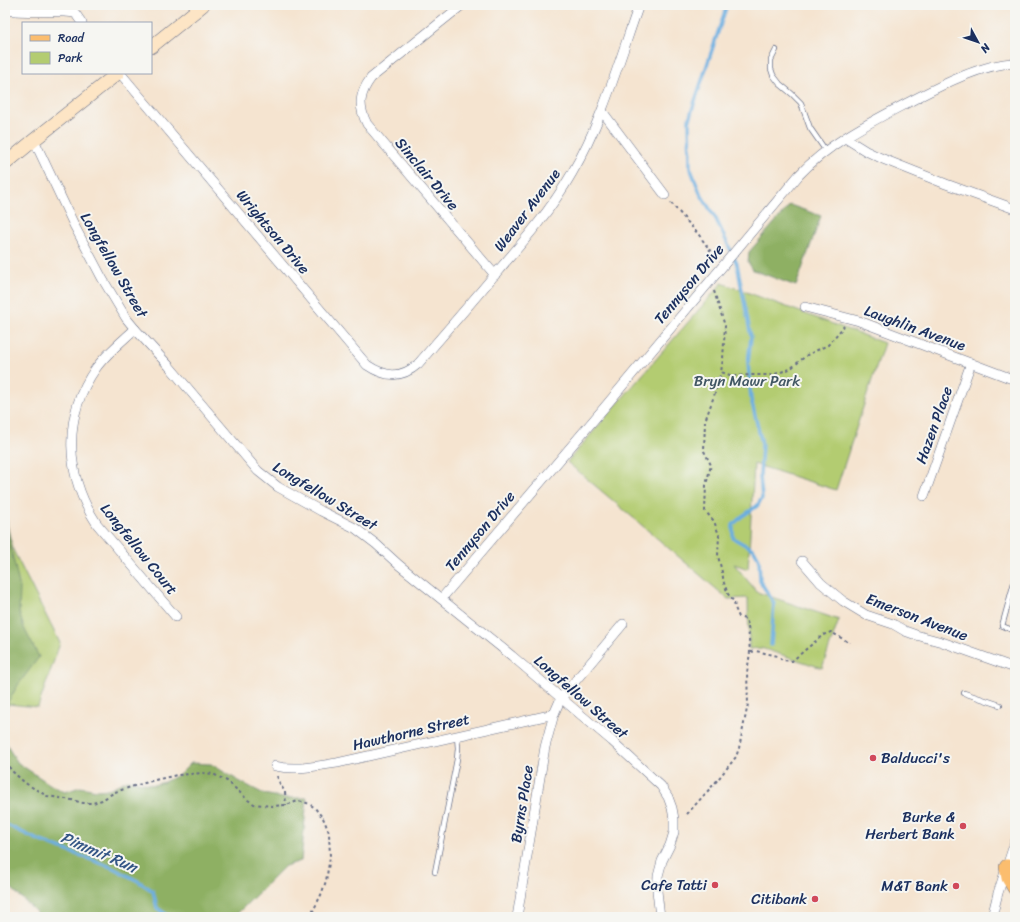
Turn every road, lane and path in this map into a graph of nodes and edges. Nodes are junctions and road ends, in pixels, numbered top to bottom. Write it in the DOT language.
graph roads {
  1 [pos="203,5"];
  2 [pos="462,5"];
  3 [pos="639,5"];
  4 [pos="73,9"];
  5 [pos="5,10"];
  6 [pos="81,22"];
  7 [pos="152,46"];
  8 [pos="776,50"];
  9 [pos="1015,63"];
  10 [pos="118,74"];
  11 [pos="120,74"];
  12 [pos="602,111"];
  13 [pos="845,138"];
  14 [pos="34,140"];
  15 [pos="826,151"];
  16 [pos="5,164"];
  17 [pos="665,196"];
  18 [pos="1015,209"];
  19 [pos="720,269"];
  20 [pos="495,275"];
  21 [pos="710,281"];
  22 [pos="805,307"];
  23 [pos="850,319"];
  24 [pos="135,329"];
  25 [pos="971,363"];
  26 [pos="418,364"];
  27 [pos="721,372"];
  28 [pos="1015,380"];
  29 [pos="924,496"];
  30 [pos="802,561"];
  31 [pos="5,574"];
  32 [pos="1015,578"];
  33 [pos="442,598"];
  34 [pos="5,615"];
  35 [pos="176,617"];
  36 [pos="623,624"];
  37 [pos="1015,631"];
  38 [pos="850,643"];
  39 [pos="750,652"];
  40 [pos="5,662"];
  41 [pos="1015,668"];
  42 [pos="5,689"];
  43 [pos="964,692"];
  44 [pos="561,698"];
  45 [pos="1000,705"];
  46 [pos="554,714"];
  47 [pos="457,736"];
  48 [pos="5,762"];
  49 [pos="275,766"];
  50 [pos="286,805"];
  51 [pos="687,814"];
  52 [pos="1015,842"];
  53 [pos="1007,867"];
  54 [pos="435,872"];
  55 [pos="1015,888"];
  56 [pos="309,917"];
  57 [pos="517,917"];
  58 [pos="660,917"];
  59 [pos="992,917"];
  1 -- 7 [label="street"];
  2 -- 20 [label="street, Sinclair Drive"];
  3 -- 12 [label="street, Weaver Avenue"];
  4 -- 5 [label="street"];
  4 -- 6 [label="street"];
  8 -- 15 [label="lane"];
  9 -- 13 [label="street, Tennyson Drive"];
  10 -- 14 [label="street"];
  11 -- 26 [label="street, Wrightson Drive"];
  12 -- 17 [label="street"];
  12 -- 20 [label="street, Weaver Avenue"];
  13 -- 15 [label="street, Tennyson Drive"];
  13 -- 18 [label="street"];
  14 -- 16 [label="street"];
  14 -- 24 [label="street, Longfellow Street"];
  15 -- 19 [label="street, Tennyson Drive"];
  17 -- 19 [label="path"];
  19 -- 21 [label="street, Tennyson Drive"];
  20 -- 26 [label="street, Weaver Avenue"];
  21 -- 27 [label="path"];
  21 -- 33 [label="street, Tennyson Drive"];
  22 -- 23 [label="street, Laughlin Avenue"];
  23 -- 25 [label="street, Laughlin Avenue"];
  23 -- 27 [label="path"];
  24 -- 33 [label="street, Longfellow Street"];
  24 -- 35 [label="street, Longfellow Court"];
  25 -- 28 [label="street, Laughlin Avenue"];
  25 -- 29 [label="street, Hazen Place"];
  27 -- 39 [label="path"];
  30 -- 41 [label="street, Emerson Avenue"];
  31 -- 34 [label="path"];
  32 -- 37 [label="lane"];
  33 -- 44 [label="street, Longfellow Street"];
  36 -- 44 [label="street, Byrns Place"];
  38 -- 39 [label="path"];
  39 -- 51 [label="path"];
  40 -- 42 [label="path"];
  43 -- 45 [label="lane"];
  44 -- 46 [label="street, Byrns Place"];
  44 -- 58 [label="street, Longfellow Street"];
  46 -- 47 [label="street, Hawthorne Street"];
  46 -- 57 [label="street, Byrns Place"];
  47 -- 49 [label="street, Hawthorne Street"];
  47 -- 54 [label="lane"];
  48 -- 50 [label="path"];
  49 -- 50 [label="path"];
  50 -- 56 [label="path"];
  52 -- 53 [label="street"];
  53 -- 55 [label="main road"];
  53 -- 59 [label="street"];
}
